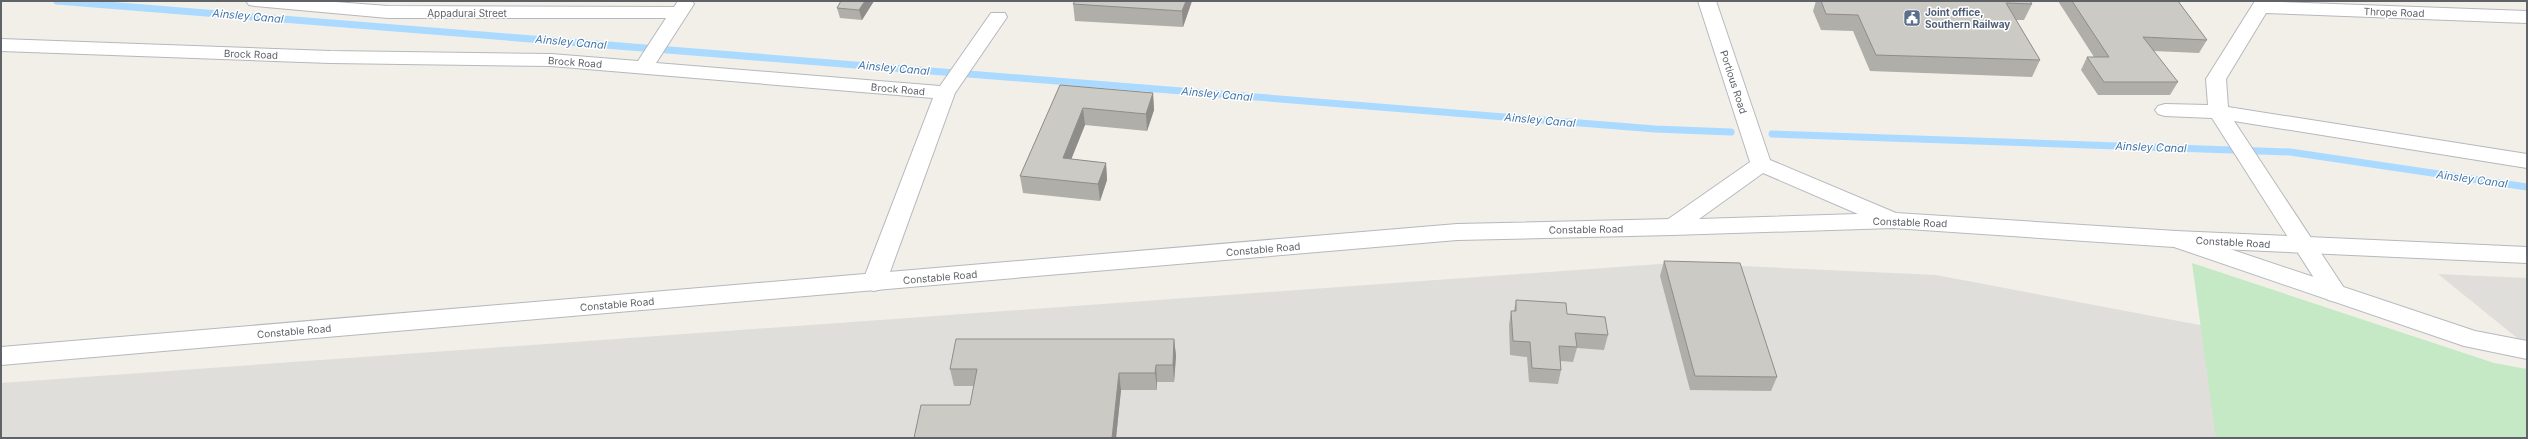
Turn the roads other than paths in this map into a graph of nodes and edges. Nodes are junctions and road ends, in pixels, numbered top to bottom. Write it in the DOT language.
graph roads {
  1 [pos="255,1"];
  2 [pos="1707,1"];
  3 [pos="2262,4"];
  4 [pos="393,7"];
  5 [pos="683,7"];
  6 [pos="998,17"];
  7 [pos="2527,17"];
  8 [pos="1,45"];
  9 [pos="643,68"];
  10 [pos="954,80"];
  11 [pos="2165,110"];
  12 [pos="2218,112"];
  13 [pos="2527,161"];
  14 [pos="1761,164"];
  15 [pos="1893,220"];
  16 [pos="1672,227"];
  17 [pos="2176,239"];
  18 [pos="2304,245"];
  19 [pos="2527,255"];
  20 [pos="874,283"];
  21 [pos="2336,294"];
  22 [pos="2527,350"];
  23 [pos="1,356"];
  1 -- 4 [label="street, Appadurai Street"];
  2 -- 14 [label="street, Portious Road"];
  3 -- 7 [label="street, Thrope Road"];
  3 -- 12 [label="street"];
  4 -- 5 [label="street, Appadurai Street"];
  5 -- 9 [label="street"];
  6 -- 10 [label="street"];
  8 -- 9 [label="street, Brock Road"];
  9 -- 10 [label="street, Brock Road"];
  10 -- 20 [label="street"];
  11 -- 12 [label="street"];
  12 -- 13 [label="street"];
  12 -- 18 [label="street"];
  14 -- 15 [label="street"];
  14 -- 16 [label="street"];
  15 -- 16 [label="street, Constable Road"];
  15 -- 17 [label="street, Constable Road"];
  16 -- 20 [label="street, Constable Road"];
  17 -- 18 [label="street, Constable Road"];
  17 -- 21 [label="street"];
  18 -- 19 [label="street, Constable Road"];
  18 -- 21 [label="street"];
  20 -- 23 [label="street, Constable Road"];
  21 -- 22 [label="street"];
}
